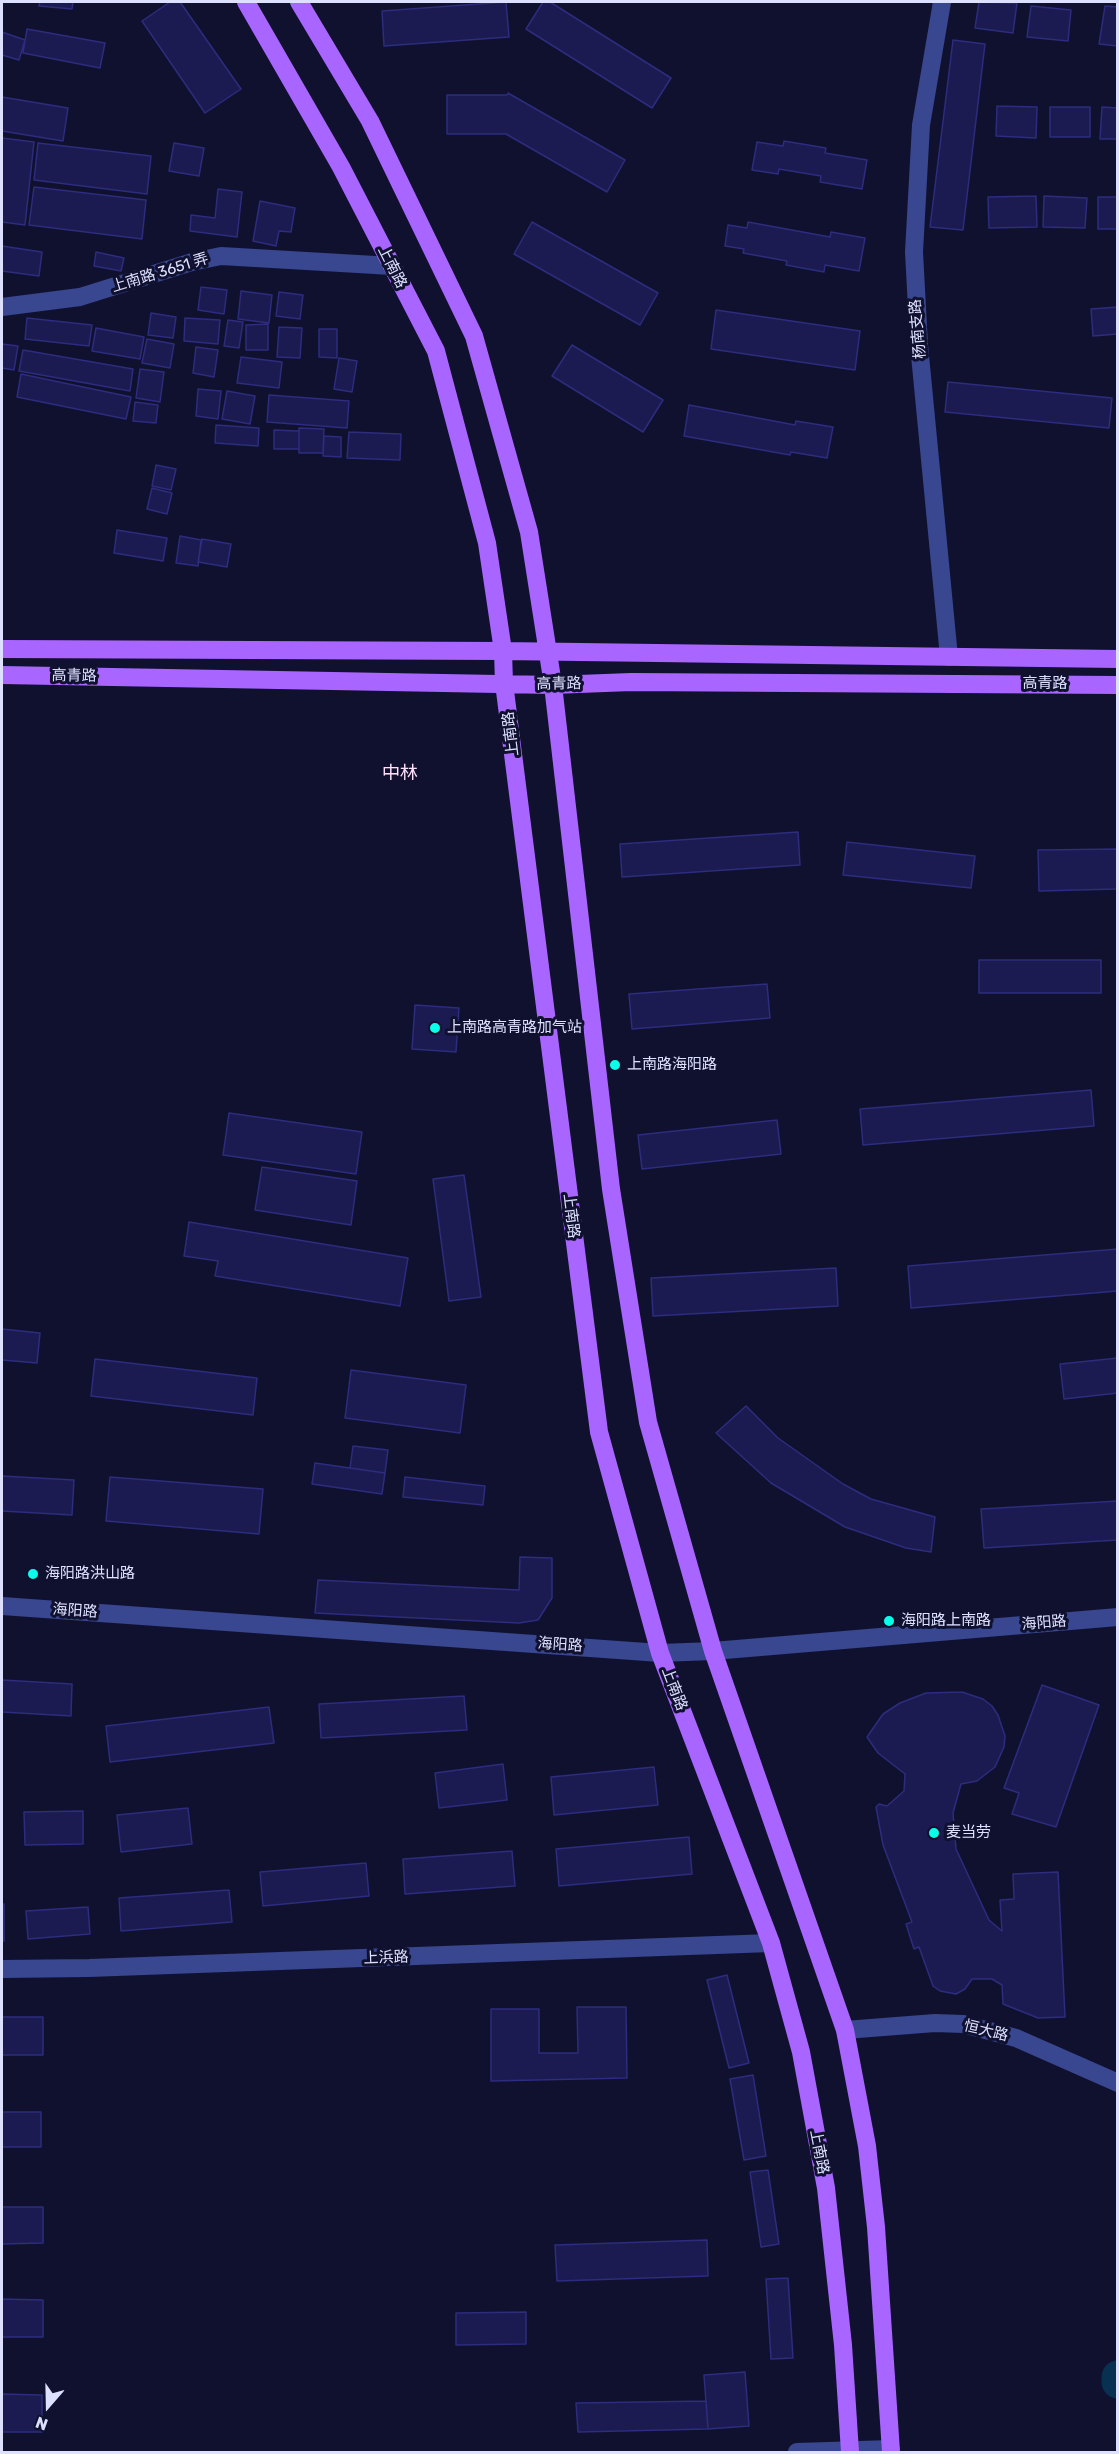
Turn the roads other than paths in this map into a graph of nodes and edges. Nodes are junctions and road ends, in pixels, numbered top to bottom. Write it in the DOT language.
graph roads {
  1 [pos="246,2"];
  2 [pos="299,2"];
  3 [pos="942,2"];
  4 [pos="392,266"];
  5 [pos="2,307"];
  6 [pos="2,649"];
  7 [pos="503,651"];
  8 [pos="546,651"];
  9 [pos="949,657"];
  10 [pos="1118,658"];
  11 [pos="2,675"];
  12 [pos="504,683"];
  13 [pos="553,685"];
  14 [pos="1118,685"];
  15 [pos="2,1606"];
  16 [pos="1118,1617"];
  17 [pos="713,1651"];
  18 [pos="660,1653"];
  19 [pos="771,1943"];
  20 [pos="2,1969"];
  21 [pos="845,2030"];
  22 [pos="1118,2083"];
  23 [pos="891,2451"];
  24 [pos="797,2452"];
  25 [pos="850,2452"];
  1 -- 4 [label="main road, 上南路"];
  2 -- 8 [label="main road"];
  3 -- 9 [label="street, 杨南支路"];
  4 -- 5 [label="street, 上南路 3651 弄"];
  4 -- 7 [label="main road, 上南路"];
  6 -- 7 [label="main road, 高青路"];
  7 -- 8 [label="main road, 高青路"];
  7 -- 12 [label="main road, 上南路"];
  8 -- 9 [label="main road, 高青路"];
  8 -- 13 [label="main road"];
  9 -- 10 [label="main road, 高青路"];
  11 -- 12 [label="main road, 高青路"];
  12 -- 13 [label="main road, 高青路"];
  12 -- 18 [label="main road, 上南路"];
  13 -- 14 [label="main road, 高青路"];
  13 -- 17 [label="main road"];
  15 -- 18 [label="street, 海阳路"];
  16 -- 17 [label="street, 海阳路"];
  17 -- 18 [label="street, 海阳路"];
  17 -- 21 [label="main road"];
  18 -- 19 [label="main road, 上南路"];
  19 -- 20 [label="street, 上浜路"];
  19 -- 25 [label="main road, 上南路"];
  21 -- 22 [label="street, 恒大路"];
  21 -- 23 [label="main road"];
  23 -- 25 [label="street"];
  24 -- 25 [label="street"];
}
